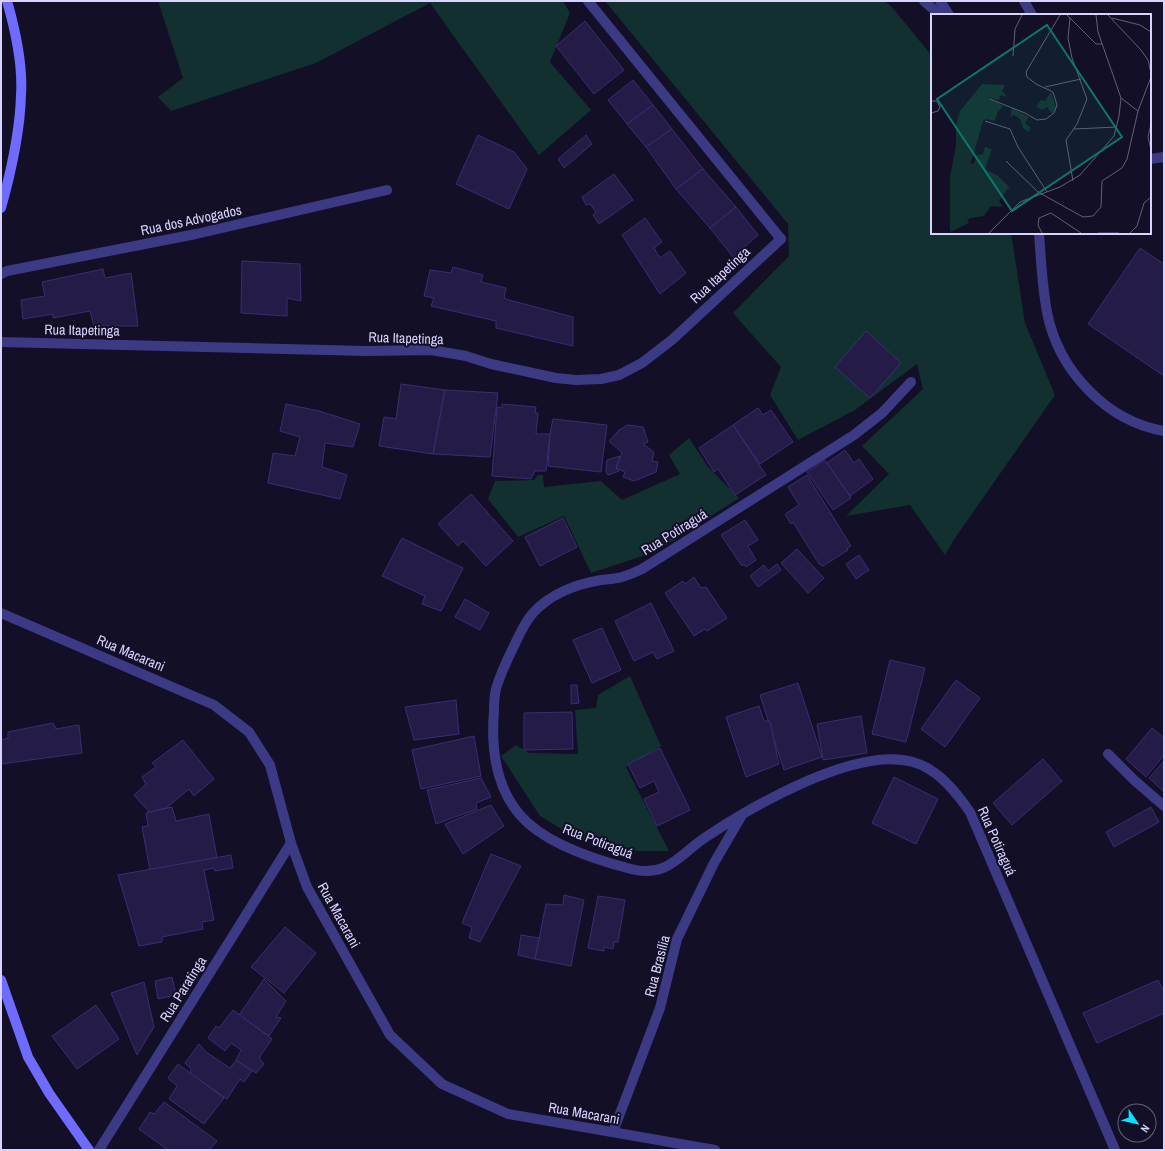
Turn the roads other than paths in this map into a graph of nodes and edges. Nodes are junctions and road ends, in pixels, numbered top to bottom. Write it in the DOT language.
graph roads {
  1 [pos="7,1"];
  2 [pos="588,1"];
  3 [pos="924,1"];
  4 [pos="940,1"];
  5 [pos="1024,1"];
  6 [pos="939,14"];
  7 [pos="948,14"];
  8 [pos="1031,14"];
  9 [pos="1164,157"];
  10 [pos="1151,159"];
  11 [pos="387,190"];
  12 [pos="1,208"];
  13 [pos="1039,234"];
  14 [pos="1,274"];
  15 [pos="1,342"];
  16 [pos="911,382"];
  17 [pos="1164,431"];
  18 [pos="1,613"];
  19 [pos="1108,754"];
  20 [pos="1164,806"];
  21 [pos="743,813"];
  22 [pos="291,843"];
  23 [pos="1,980"];
  24 [pos="613,1132"];
  25 [pos="89,1150"];
  26 [pos="99,1150"];
  27 [pos="715,1150"];
  28 [pos="1115,1150"];
  1 -- 12 [label="street"];
  2 -- 15 [label="street, Rua Itapetinga"];
  3 -- 6 [label="street"];
  4 -- 7 [label="street"];
  5 -- 8 [label="street"];
  9 -- 10 [label="street"];
  11 -- 14 [label="street, Rua dos Advogados"];
  13 -- 17 [label="street"];
  16 -- 21 [label="street, Rua Potiraguá"];
  18 -- 22 [label="street, Rua Macarani"];
  19 -- 20 [label="street"];
  21 -- 24 [label="street, Rua Brasília"];
  21 -- 28 [label="street, Rua Potiraguá"];
  22 -- 24 [label="street, Rua Macarani"];
  22 -- 26 [label="street, Rua Paratinga"];
  23 -- 25 [label="street"];
  24 -- 27 [label="street, Rua Macarani"];
}
